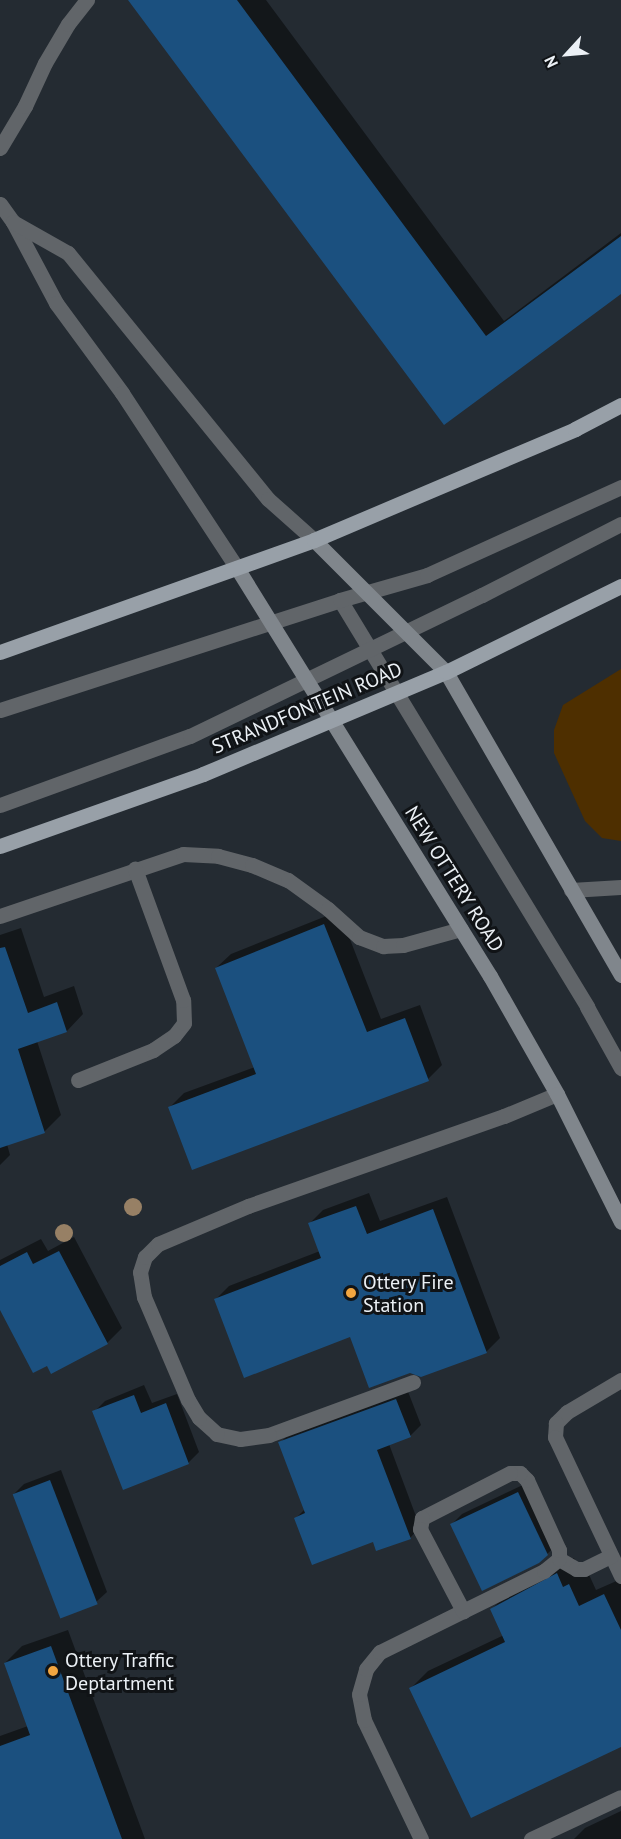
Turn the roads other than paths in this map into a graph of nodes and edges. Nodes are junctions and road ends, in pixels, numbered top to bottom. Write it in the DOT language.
graph roads {
  1 [pos="87,0"];
  2 [pos="0,148"];
  3 [pos="0,204"];
  4 [pos="14,222"];
  5 [pos="621,405"];
  6 [pos="621,487"];
  7 [pos="621,524"];
  8 [pos="314,540"];
  9 [pos="237,568"];
  10 [pos="621,586"];
  11 [pos="367,592"];
  12 [pos="340,600"];
  13 [pos="271,622"];
  14 [pos="407,631"];
  15 [pos="370,649"];
  16 [pos="0,652"];
  17 [pos="446,672"];
  18 [pos="307,680"];
  19 [pos="396,693"];
  20 [pos="0,710"];
  21 [pos="332,719"];
  22 [pos="0,805"];
  23 [pos="0,846"];
  24 [pos="135,869"];
  25 [pos="621,887"];
  26 [pos="571,890"];
  27 [pos="0,916"];
  28 [pos="461,929"];
  29 [pos="621,975"];
  30 [pos="621,1068"];
  31 [pos="78,1080"];
  32 [pos="557,1094"];
  33 [pos="621,1222"];
  34 [pos="621,1380"];
  35 [pos="413,1382"];
  36 [pos="611,1556"];
  37 [pos="559,1559"];
  38 [pos="621,1576"];
  39 [pos="463,1611"];
  40 [pos="621,1797"];
  41 [pos="421,1839"];
  42 [pos="531,1839"];
  1 -- 2 [label="street"];
  3 -- 4 [label="street"];
  4 -- 8 [label="street"];
  4 -- 9 [label="street"];
  5 -- 8 [label="main road"];
  6 -- 11 [label="street"];
  7 -- 14 [label="street"];
  8 -- 9 [label="main road"];
  8 -- 11 [label="main road"];
  9 -- 13 [label="main road, NEW OTTERY ROAD"];
  9 -- 16 [label="main road"];
  10 -- 17 [label="main road, STRANDFONTEIN ROAD"];
  11 -- 12 [label="street"];
  11 -- 14 [label="main road"];
  12 -- 13 [label="street"];
  12 -- 15 [label="street"];
  13 -- 18 [label="main road, NEW OTTERY ROAD"];
  13 -- 20 [label="street"];
  14 -- 15 [label="street"];
  14 -- 17 [label="main road"];
  15 -- 18 [label="street"];
  15 -- 19 [label="street"];
  17 -- 19 [label="main road, STRANDFONTEIN ROAD"];
  17 -- 26 [label="main road"];
  18 -- 21 [label="main road, NEW OTTERY ROAD"];
  18 -- 22 [label="street"];
  19 -- 21 [label="main road, STRANDFONTEIN ROAD"];
  19 -- 30 [label="street"];
  21 -- 23 [label="main road, STRANDFONTEIN ROAD"];
  21 -- 28 [label="main road, NEW OTTERY ROAD"];
  24 -- 27 [label="street"];
  24 -- 28 [label="street"];
  24 -- 31 [label="street"];
  25 -- 26 [label="street"];
  26 -- 29 [label="main road"];
  28 -- 32 [label="main road, NEW OTTERY ROAD"];
  32 -- 33 [label="main road, NEW OTTERY ROAD"];
  32 -- 35 [label="street"];
  34 -- 36 [label="street"];
  36 -- 37 [label="street"];
  36 -- 38 [label="street"];
  37 -- 39 [label="street"];
  37 -- 39 [label="street"];
  39 -- 41 [label="street"];
  40 -- 42 [label="street"];
}
